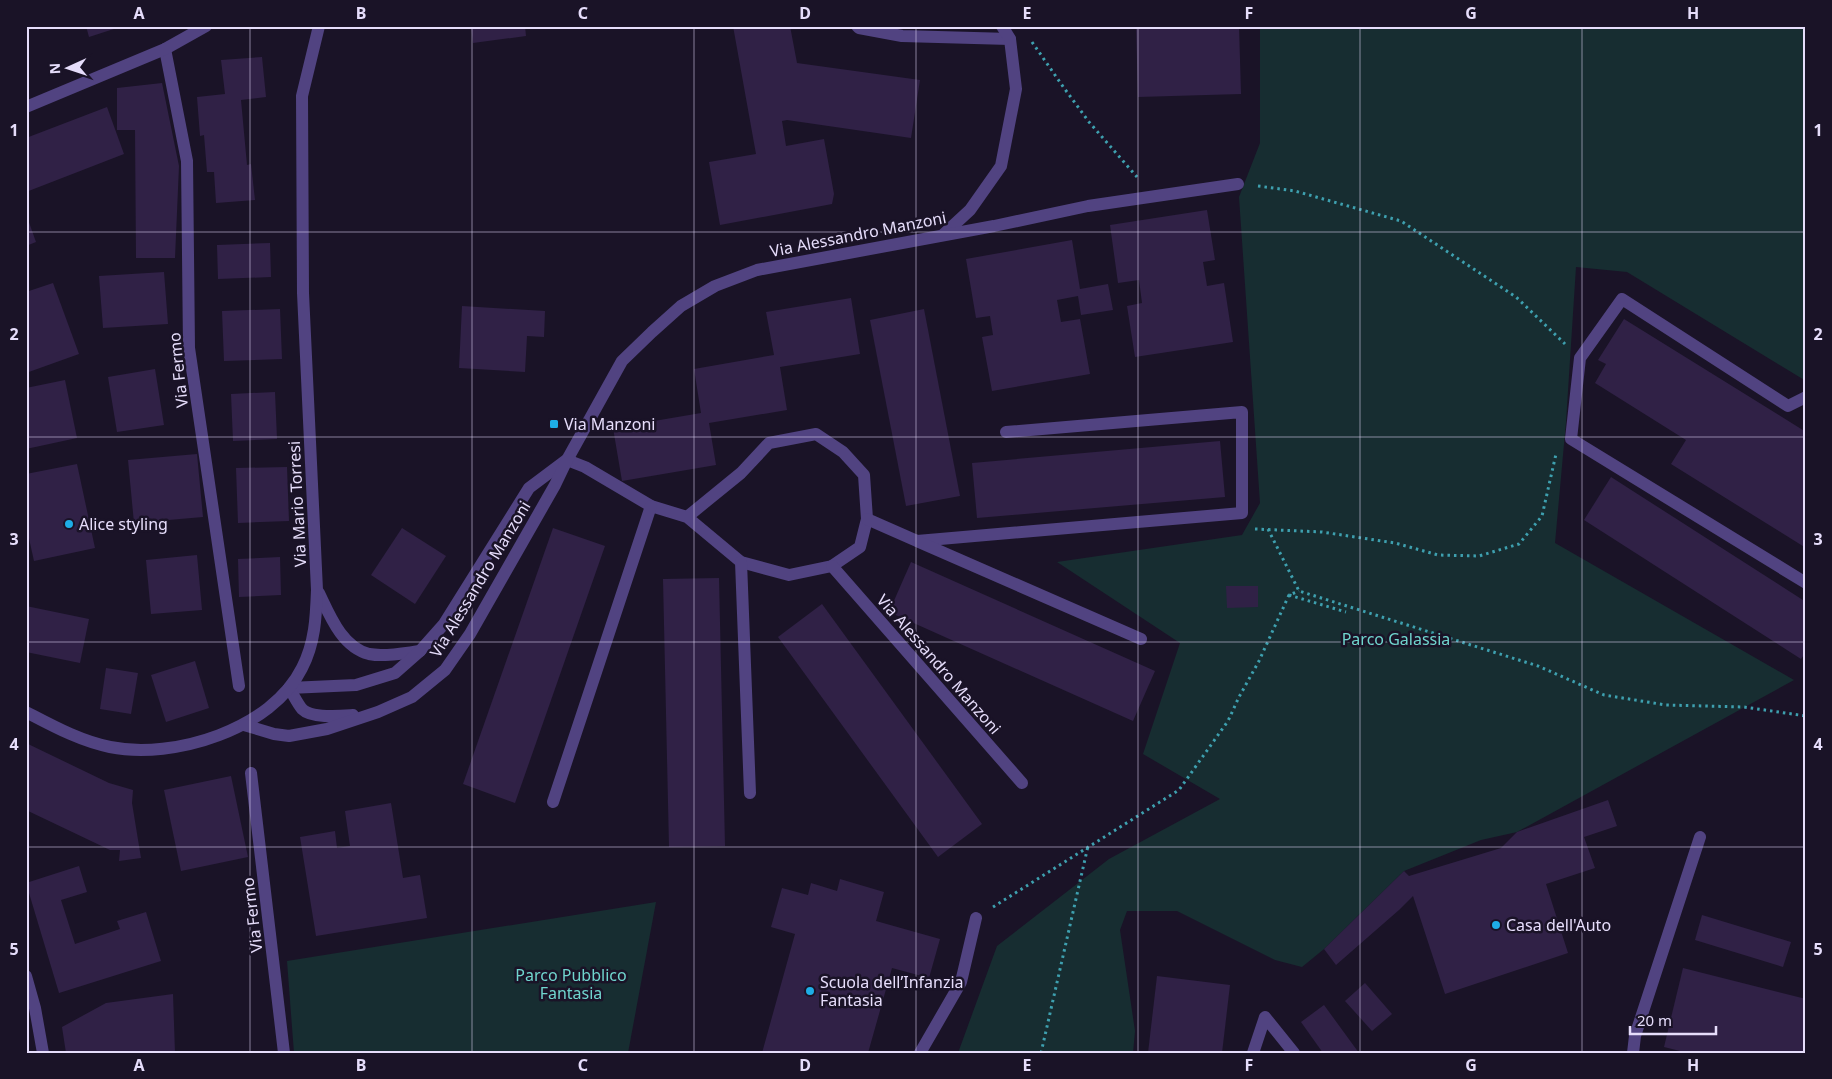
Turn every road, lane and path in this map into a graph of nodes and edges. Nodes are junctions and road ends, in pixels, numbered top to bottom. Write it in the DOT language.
graph roads {
  1 [pos="206,26"];
  2 [pos="319,26"];
  3 [pos="857,26"];
  4 [pos="1002,26"];
  5 [pos="1010,39"];
  6 [pos="165,49"];
  7 [pos="26,107"];
  8 [pos="1238,184"];
  9 [pos="1152,197"];
  10 [pos="944,234"];
  11 [pos="1580,358"];
  12 [pos="1806,397"];
  13 [pos="1006,432"];
  14 [pos="1571,439"];
  15 [pos="567,460"];
  16 [pos="651,506"];
  17 [pos="1242,513"];
  18 [pos="686,517"];
  19 [pos="867,519"];
  20 [pos="1268,530"];
  21 [pos="917,541"];
  22 [pos="742,562"];
  23 [pos="832,566"];
  24 [pos="1806,583"];
  25 [pos="317,590"];
  26 [pos="1299,591"];
  27 [pos="1289,595"];
  28 [pos="1346,612"];
  29 [pos="1141,639"];
  30 [pos="420,651"];
  31 [pos="239,686"];
  32 [pos="289,688"];
  33 [pos="26,712"];
  34 [pos="378,712"];
  35 [pos="1806,716"];
  36 [pos="244,724"];
  37 [pos="252,773"];
  38 [pos="1022,783"];
  39 [pos="750,793"];
  40 [pos="553,802"];
  41 [pos="1700,837"];
  42 [pos="1088,846"];
  43 [pos="976,918"];
  44 [pos="26,976"];
  45 [pos="44,1053"];
  46 [pos="284,1053"];
  47 [pos="920,1053"];
  48 [pos="1041,1053"];
  49 [pos="1253,1053"];
  50 [pos="1294,1053"];
  51 [pos="1633,1053"];
  1 -- 6 [label="street"];
  2 -- 25 [label="street, Via Mario Torresi"];
  3 -- 5 [label="street"];
  4 -- 5 [label="street"];
  5 -- 9 [label="path"];
  5 -- 10 [label="street"];
  6 -- 7 [label="street"];
  6 -- 31 [label="street, Via Fermo"];
  8 -- 9 [label="street, Via Alessandro Manzoni"];
  8 -- 11 [label="path"];
  9 -- 10 [label="street, Via Alessandro Manzoni"];
  10 -- 15 [label="street, Via Alessandro Manzoni"];
  11 -- 12 [label="street"];
  11 -- 14 [label="street"];
  13 -- 17 [label="street"];
  14 -- 20 [label="path"];
  14 -- 24 [label="street"];
  15 -- 16 [label="street"];
  15 -- 30 [label="street, Via Alessandro Manzoni"];
  15 -- 34 [label="street, Via Alessandro Manzoni"];
  16 -- 18 [label="street"];
  16 -- 40 [label="street"];
  17 -- 20 [label="path"];
  17 -- 21 [label="street"];
  18 -- 19 [label="street"];
  18 -- 22 [label="street"];
  19 -- 21 [label="street"];
  19 -- 23 [label="street"];
  20 -- 26 [label="path"];
  21 -- 29 [label="street"];
  22 -- 23 [label="street"];
  22 -- 39 [label="street"];
  23 -- 38 [label="street, Via Alessandro Manzoni"];
  25 -- 30 [label="street, Via Alessandro Manzoni"];
  25 -- 32 [label="street, Via Mario Torresi"];
  26 -- 27 [label="path"];
  26 -- 35 [label="path"];
  27 -- 28 [label="path"];
  27 -- 42 [label="path"];
  30 -- 32 [label="street, Via Alessandro Manzoni"];
  32 -- 34 [label="street, Via Alessandro Manzoni"];
  32 -- 36 [label="street, Via Mario Torresi"];
  33 -- 36 [label="street, Via Mario Torresi"];
  34 -- 36 [label="street, Via Alessandro Manzoni"];
  37 -- 46 [label="street, Via Fermo"];
  41 -- 51 [label="street"];
  42 -- 43 [label="path"];
  42 -- 48 [label="path"];
  43 -- 47 [label="street"];
  44 -- 45 [label="street"];
  49 -- 50 [label="street"];
}
